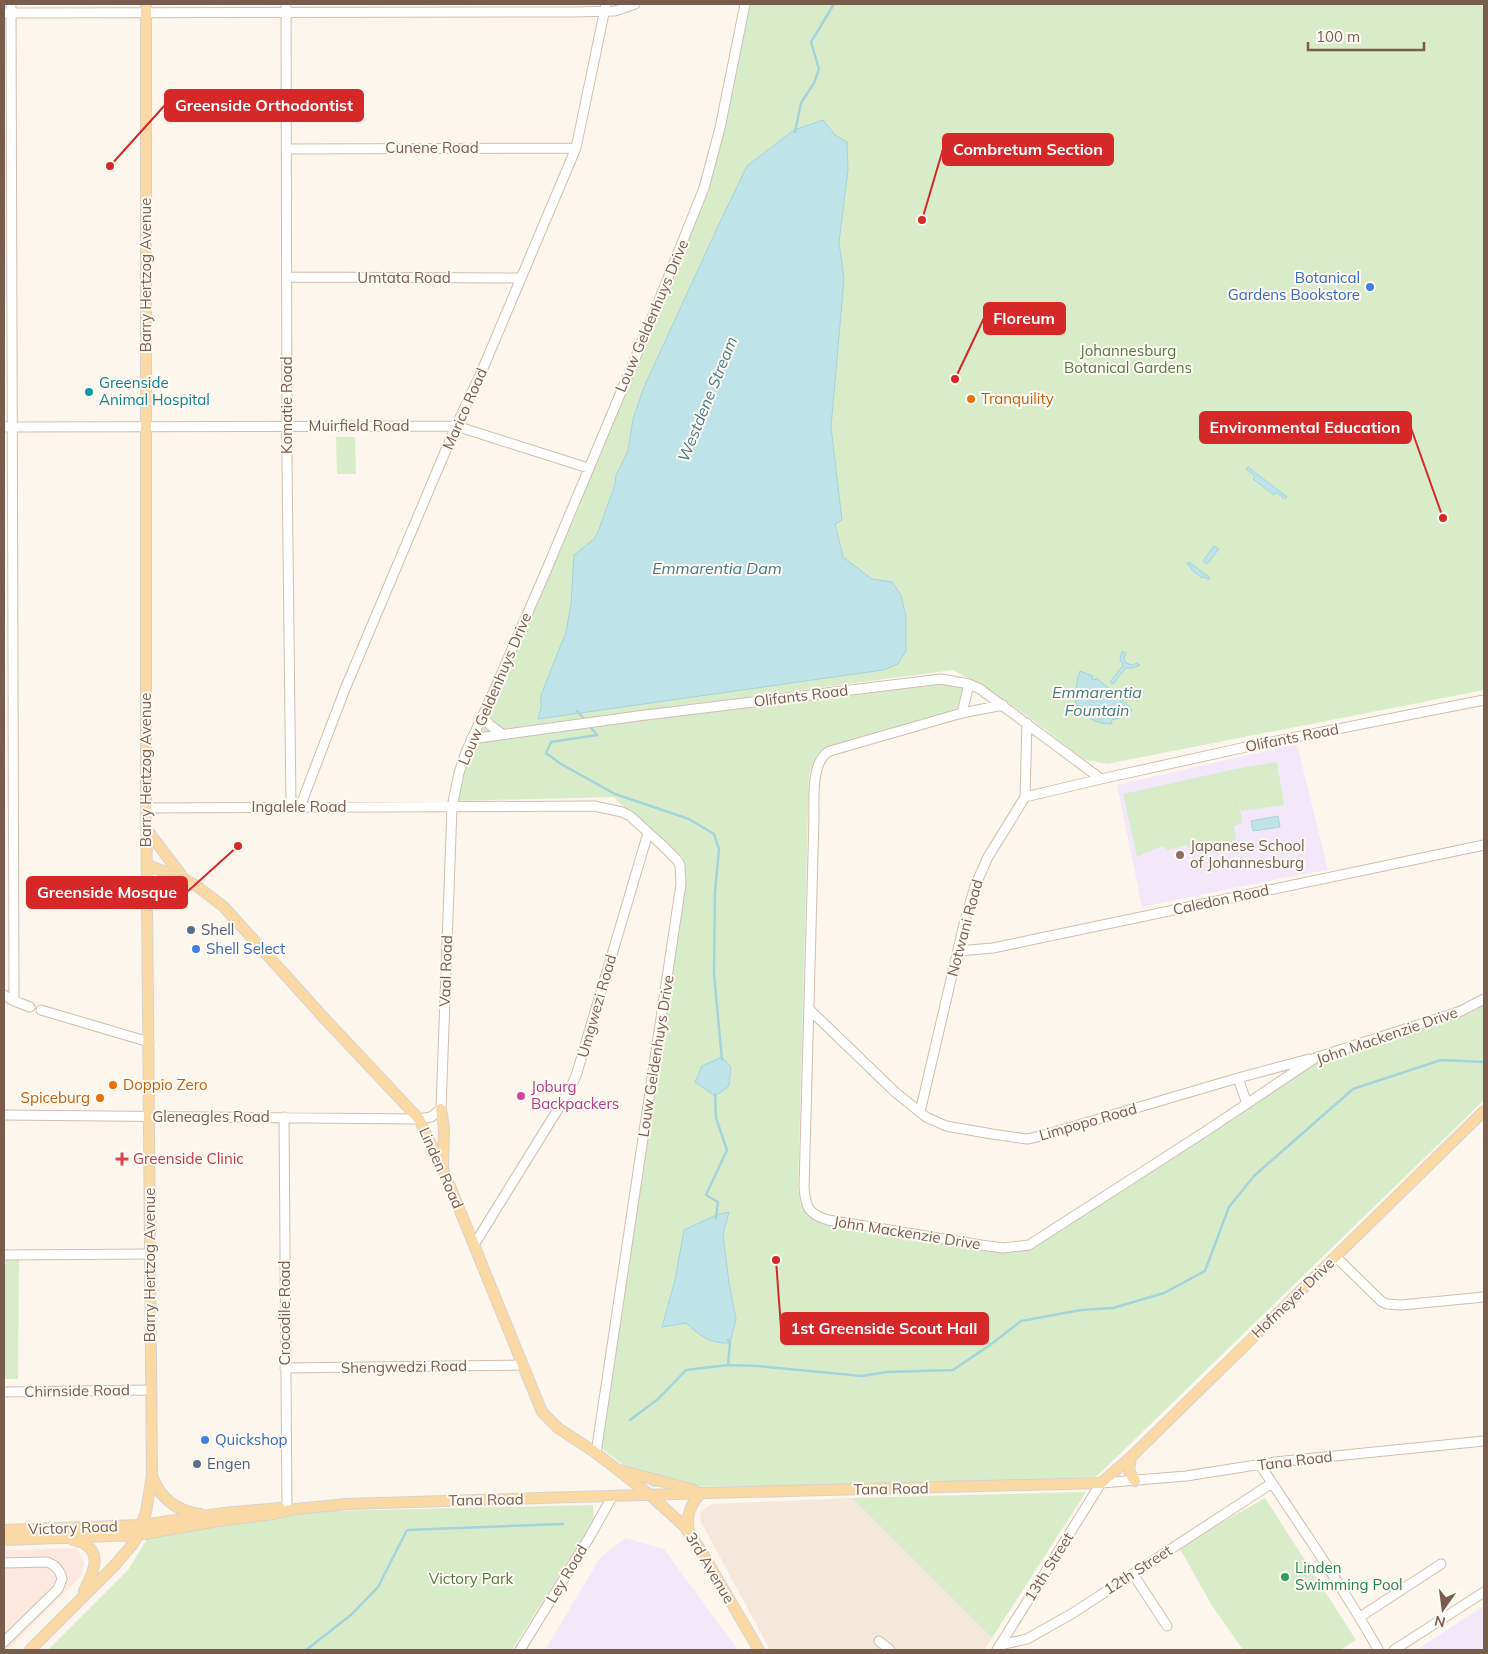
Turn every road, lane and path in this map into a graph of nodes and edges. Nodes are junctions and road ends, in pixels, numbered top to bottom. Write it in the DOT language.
graph roads {
  1 [pos="634,4"];
  2 [pos="745,4"];
  3 [pos="146,8"];
  4 [pos="286,8"];
  5 [pos="606,8"];
  6 [pos="8,10"];
  7 [pos="8,138"];
  8 [pos="576,148"];
  9 [pos="287,149"];
  10 [pos="288,277"];
  11 [pos="521,278"];
  12 [pos="8,304"];
  13 [pos="456,426"];
  14 [pos="8,427"];
  15 [pos="146,427"];
  16 [pos="287,427"];
  17 [pos="588,468"];
  18 [pos="8,552"];
  19 [pos="8,677"];
  20 [pos="969,684"];
  21 [pos="1484,700"];
  22 [pos="1003,705"];
  23 [pos="962,713"];
  24 [pos="483,716"];
  25 [pos="1027,723"];
  26 [pos="502,734"];
  27 [pos="472,739"];
  28 [pos="1101,779"];
  29 [pos="1025,797"];
  30 [pos="295,807"];
  31 [pos="452,807"];
  32 [pos="146,808"];
  33 [pos="146,829"];
  34 [pos="648,833"];
  35 [pos="1484,845"];
  36 [pos="147,865"];
  37 [pos="185,879"];
  38 [pos="958,951"];
  39 [pos="4,995"];
  40 [pos="1484,999"];
  41 [pos="14,1002"];
  42 [pos="30,1007"];
  43 [pos="41,1010"];
  44 [pos="810,1010"];
  45 [pos="148,1042"];
  46 [pos="1315,1058"];
  47 [pos="1238,1078"];
  48 [pos="1247,1104"];
  49 [pos="441,1109"];
  50 [pos="1484,1111"];
  51 [pos="920,1112"];
  52 [pos="4,1115"];
  53 [pos="149,1117"];
  54 [pos="284,1117"];
  55 [pos="419,1119"];
  56 [pos="443,1169"];
  57 [pos="474,1245"];
  58 [pos="150,1254"];
  59 [pos="4,1255"];
  60 [pos="1335,1256"];
  61 [pos="1484,1297"];
  62 [pos="522,1365"];
  63 [pos="285,1368"];
  64 [pos="150,1390"];
  65 [pos="4,1392"];
  66 [pos="1484,1440"];
  67 [pos="596,1453"];
  68 [pos="1131,1458"];
  69 [pos="1260,1465"];
  70 [pos="618,1471"];
  71 [pos="152,1475"];
  72 [pos="1136,1481"];
  73 [pos="1101,1483"];
  74 [pos="1272,1483"];
  75 [pos="704,1493"];
  76 [pos="650,1495"];
  77 [pos="612,1497"];
  78 [pos="290,1509"];
  79 [pos="210,1515"];
  80 [pos="4,1530"];
  81 [pos="140,1530"];
  82 [pos="689,1532"];
  83 [pos="64,1539"];
  84 [pos="4,1540"];
  85 [pos="4,1562"];
  86 [pos="1441,1564"];
  87 [pos="1133,1574"];
  88 [pos="1484,1592"];
  89 [pos="78,1600"];
  90 [pos="1360,1617"];
  91 [pos="1167,1626"];
  92 [pos="879,1640"];
  93 [pos="4,1642"];
  94 [pos="998,1648"];
  95 [pos="756,1649"];
  96 [pos="30,1650"];
  97 [pos="520,1650"];
  98 [pos="890,1650"];
  99 [pos="1378,1650"];
  100 [pos="1390,1650"];
  101 [pos="1394,1650"];
  1 -- 5 [label="street"];
  2 -- 17 [label="street, Louw Geldenhuys Drive"];
  3 -- 4 [label="street"];
  3 -- 6 [label="street"];
  3 -- 15 [label="main road, Barry Hertzog Avenue"];
  4 -- 5 [label="street"];
  4 -- 9 [label="street, Komatie Road"];
  5 -- 8 [label="street, Marico Road"];
  6 -- 7 [label="street"];
  7 -- 12 [label="street"];
  8 -- 9 [label="street, Cunene Road"];
  8 -- 11 [label="street, Marico Road"];
  9 -- 10 [label="street, Komatie Road"];
  10 -- 11 [label="street, Umtata Road"];
  10 -- 16 [label="street, Komatie Road"];
  11 -- 13 [label="street, Marico Road"];
  12 -- 14 [label="street"];
  13 -- 16 [label="street, Muirfield Road"];
  13 -- 17 [label="street, Muirfield Road"];
  13 -- 30 [label="street, Marico Road"];
  14 -- 15 [label="street, Muirfield Road"];
  14 -- 18 [label="street"];
  15 -- 16 [label="street, Muirfield Road"];
  15 -- 32 [label="main road, Barry Hertzog Avenue"];
  16 -- 30 [label="street, Komatie Road"];
  17 -- 24 [label="street, Louw Geldenhuys Drive"];
  18 -- 19 [label="street"];
  19 -- 41 [label="street"];
  20 -- 22 [label="street, Olifants Road"];
  20 -- 23 [label="street"];
  20 -- 26 [label="street, Olifants Road"];
  21 -- 28 [label="street, Olifants Road"];
  22 -- 23 [label="street, John Mackenzie Drive"];
  22 -- 25 [label="street, Olifants Road"];
  23 -- 44 [label="street, John Mackenzie Drive"];
  24 -- 26 [label="street"];
  24 -- 27 [label="street, Louw Geldenhuys Drive"];
  25 -- 28 [label="street, Olifants Road"];
  25 -- 29 [label="street"];
  26 -- 27 [label="street, Olifants Road"];
  27 -- 31 [label="street, Louw Geldenhuys Drive"];
  28 -- 29 [label="street, Olifants Road"];
  29 -- 38 [label="street, Notwani Road"];
  30 -- 31 [label="street, Ingalele Road"];
  30 -- 32 [label="street, Ingalele Road"];
  31 -- 34 [label="street, Louw Geldenhuys Drive"];
  31 -- 49 [label="street, Vaal Road"];
  32 -- 33 [label="main road, Barry Hertzog Avenue"];
  33 -- 36 [label="main road, Barry Hertzog Avenue"];
  33 -- 37 [label="main road"];
  34 -- 57 [label="street, Umgwezi Road"];
  34 -- 67 [label="street, Louw Geldenhuys Drive"];
  35 -- 38 [label="street, Caledon Road"];
  36 -- 37 [label="main road, Linden Road"];
  36 -- 45 [label="main road, Barry Hertzog Avenue"];
  37 -- 55 [label="main road, Linden Road"];
  38 -- 51 [label="street, Notwani Road"];
  39 -- 41 [label="street"];
  40 -- 46 [label="street, John Mackenzie Drive"];
  41 -- 42 [label="street"];
  43 -- 45 [label="street"];
  44 -- 48 [label="street, John Mackenzie Drive"];
  44 -- 51 [label="street, Limpopo Road"];
  45 -- 53 [label="main road, Barry Hertzog Avenue"];
  46 -- 47 [label="street, Limpopo Road"];
  46 -- 48 [label="street, John Mackenzie Drive"];
  47 -- 48 [label="street"];
  47 -- 51 [label="street, Limpopo Road"];
  49 -- 55 [label="street"];
  49 -- 56 [label="main road"];
  50 -- 60 [label="main road, Hofmeyer Drive"];
  52 -- 53 [label="street, Gleneagles Road"];
  53 -- 54 [label="street, Gleneagles Road"];
  53 -- 58 [label="main road, Barry Hertzog Avenue"];
  54 -- 55 [label="street, Gleneagles Road"];
  54 -- 63 [label="street, Crocodile Road"];
  55 -- 56 [label="main road, Linden Road"];
  56 -- 57 [label="main road, Linden Road"];
  57 -- 62 [label="main road, Linden Road"];
  58 -- 59 [label="street"];
  58 -- 64 [label="main road, Barry Hertzog Avenue"];
  60 -- 61 [label="street"];
  60 -- 68 [label="main road, Hofmeyer Drive"];
  62 -- 63 [label="street, Shengwedzi Road"];
  62 -- 67 [label="main road, Linden Road"];
  63 -- 78 [label="street, Crocodile Road"];
  64 -- 65 [label="street, Chirnside Road"];
  64 -- 71 [label="main road, Barry Hertzog Avenue"];
  66 -- 69 [label="street, Tana Road"];
  67 -- 70 [label="main road, Linden Road"];
  68 -- 72 [label="main road"];
  68 -- 73 [label="main road, Hofmeyer Drive"];
  69 -- 72 [label="street, Tana Road"];
  69 -- 74 [label="street"];
  70 -- 75 [label="main road"];
  70 -- 76 [label="main road, Linden Road"];
  70 -- 77 [label="main road"];
  71 -- 79 [label="main road"];
  71 -- 81 [label="main road, Barry Hertzog Avenue"];
  72 -- 73 [label="street, Tana Road"];
  73 -- 75 [label="main road, Tana Road"];
  73 -- 94 [label="street, 13th Street"];
  74 -- 87 [label="street, 12th Street"];
  74 -- 90 [label="street"];
  75 -- 76 [label="main road, Tana Road"];
  75 -- 82 [label="main road"];
  76 -- 77 [label="main road, Tana Road"];
  76 -- 82 [label="main road, 3rd Avenue"];
  77 -- 78 [label="main road, Tana Road"];
  77 -- 97 [label="street, Ley Road"];
  78 -- 79 [label="main road, Tana Road"];
  78 -- 81 [label="main road, Tana Road"];
  79 -- 81 [label="main road, Tana Road"];
  80 -- 81 [label="main road, Victory Road"];
  81 -- 83 [label="main road, Victory Road"];
  81 -- 89 [label="main road"];
  82 -- 95 [label="main road, 3rd Avenue"];
  83 -- 84 [label="main road, Victory Road"];
  83 -- 89 [label="main road"];
  85 -- 93 [label="street"];
  86 -- 90 [label="street"];
  87 -- 91 [label="street"];
  87 -- 94 [label="street, 12th Street"];
  88 -- 101 [label="street"];
  89 -- 96 [label="main road"];
  90 -- 99 [label="street"];
  92 -- 98 [label="street"];
  99 -- 100 [label="street"];
}
